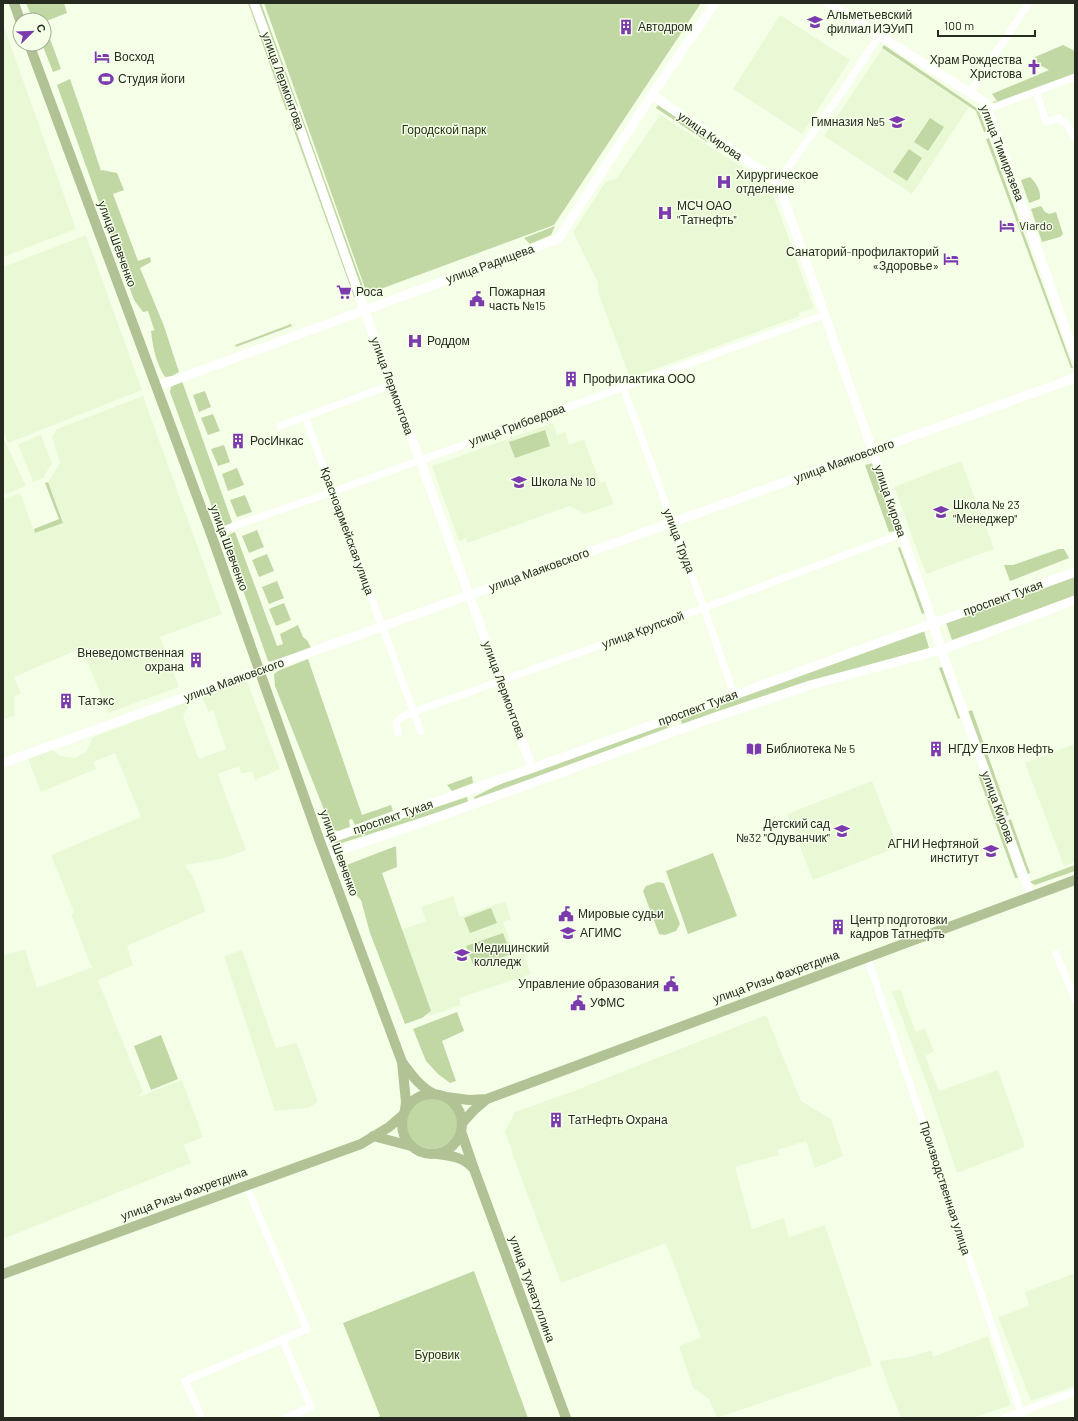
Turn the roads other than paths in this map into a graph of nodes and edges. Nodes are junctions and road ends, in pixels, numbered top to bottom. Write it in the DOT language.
graph roads {
  1 [pos="254,3"];
  2 [pos="714,3"];
  3 [pos="828,3"];
  4 [pos="1029,3"];
  5 [pos="879,36"];
  6 [pos="32,52"];
  7 [pos="1075,77"];
  8 [pos="1036,91"];
  9 [pos="970,92"];
  10 [pos="652,95"];
  11 [pos="988,109"];
  12 [pos="1075,138"];
  13 [pos="778,182"];
  14 [pos="365,311"];
  15 [pos="824,315"];
  16 [pos="1072,336"];
  17 [pos="1075,355"];
  18 [pos="1075,378"];
  19 [pos="391,385"];
  20 [pos="156,387"];
  21 [pos="623,388"];
  22 [pos="304,417"];
  23 [pos="280,426"];
  24 [pos="872,452"];
  25 [pos="420,460"];
  26 [pos="332,492"];
  27 [pos="672,522"];
  28 [pos="211,534"];
  29 [pos="901,534"];
  30 [pos="1075,572"];
  31 [pos="469,596"];
  32 [pos="1075,600"];
  33 [pos="704,608"];
  34 [pos="933,623"];
  35 [pos="382,627"];
  36 [pos="941,650"];
  37 [pos="260,671"];
  38 [pos="501,682"];
  39 [pos="734,695"];
  40 [pos="414,712"];
  41 [pos="670,718"];
  42 [pos="421,732"];
  43 [pos="675,732"];
  44 [pos="398,733"];
  45 [pos="3,763"];
  46 [pos="532,768"];
  47 [pos="468,791"];
  48 [pos="474,803"];
  49 [pos="321,842"];
  50 [pos="326,855"];
  51 [pos="1075,880"];
  52 [pos="1031,896"];
  53 [pos="1056,954"];
  54 [pos="867,957"];
  55 [pos="1075,999"];
  56 [pos="402,1062"];
  57 [pos="434,1094"];
  58 [pos="446,1097"];
  59 [pos="487,1099"];
  60 [pos="404,1112"];
  61 [pos="462,1127"];
  62 [pos="373,1136"];
  63 [pos="411,1146"];
  64 [pos="437,1154"];
  65 [pos="474,1169"];
  66 [pos="246,1186"];
  67 [pos="3,1274"];
  68 [pos="282,1339"];
  69 [pos="1075,1392"];
  70 [pos="1022,1415"];
  71 [pos="202,1418"];
  72 [pos="286,1418"];
  73 [pos="566,1418"];
  74 [pos="1004,1418"];
  1 -- 14 [label="street, улица Лермонтова"];
  2 -- 10 [label="street, улица Радищева"];
  3 -- 5 [label="street, улица Тимирязева"];
  4 -- 9 [label="street"];
  5 -- 9 [label="street, улица Тимирязева"];
  5 -- 13 [label="street"];
  6 -- 20 [label="main road, улица Шевченко"];
  7 -- 8 [label="street"];
  8 -- 11 [label="street"];
  8 -- 12 [label="street"];
  9 -- 11 [label="street, улица Тимирязева"];
  10 -- 13 [label="street, улица Кирова"];
  10 -- 14 [label="street, улица Радищева"];
  11 -- 16 [label="street, улица Тимирязева"];
  13 -- 15 [label="street, улица Кирова"];
  14 -- 19 [label="street, улица Лермонтова"];
  14 -- 20 [label="street, улица Радищева"];
  15 -- 21 [label="street, улица Грибоедова"];
  15 -- 24 [label="street, улица Кирова"];
  16 -- 17 [label="street, улица Тимирязева"];
  18 -- 24 [label="street, улица Маяковского"];
  19 -- 22 [label="street"];
  19 -- 25 [label="street, улица Лермонтова"];
  20 -- 28 [label="main road, улица Шевченко"];
  21 -- 25 [label="street, улица Грибоедова"];
  21 -- 27 [label="street, улица Труда"];
  22 -- 23 [label="street"];
  22 -- 26 [label="street, Красноармейская улица"];
  24 -- 27 [label="street, улица Маяковского"];
  24 -- 29 [label="street, улица Кирова"];
  25 -- 26 [label="street, улица Грибоедова"];
  25 -- 31 [label="street, улица Лермонтова"];
  26 -- 28 [label="street, улица Грибоедова"];
  26 -- 35 [label="street, Красноармейская улица"];
  27 -- 31 [label="street, улица Маяковского"];
  27 -- 33 [label="street, улица Труда"];
  28 -- 37 [label="main road, улица Шевченко"];
  29 -- 33 [label="street, улица Крупской"];
  29 -- 34 [label="street, улица Кирова"];
  30 -- 34 [label="street, проспект Тукая"];
  31 -- 35 [label="street, улица Маяковского"];
  31 -- 38 [label="street, улица Лермонтова"];
  32 -- 36 [label="street, проспект Тукая"];
  33 -- 38 [label="street, улица Крупской"];
  33 -- 39 [label="street, улица Труда"];
  34 -- 36 [label="street, улица Кирова"];
  34 -- 39 [label="street, проспект Тукая"];
  35 -- 37 [label="street, улица Маяковского"];
  35 -- 40 [label="street, Красноармейская улица"];
  36 -- 43 [label="street, проспект Тукая"];
  36 -- 52 [label="street, улица Кирова"];
  37 -- 45 [label="street, улица Маяковского"];
  37 -- 49 [label="main road, улица Шевченко"];
  38 -- 40 [label="street, улица Крупской"];
  38 -- 46 [label="street, улица Лермонтова"];
  39 -- 41 [label="street, проспект Тукая"];
  40 -- 42 [label="street, Красноармейская улица"];
  40 -- 44 [label="street, улица Крупской"];
  41 -- 43 [label="street"];
  41 -- 46 [label="street, проспект Тукая"];
  43 -- 48 [label="street, проспект Тукая"];
  46 -- 47 [label="street, проспект Тукая"];
  47 -- 48 [label="street"];
  47 -- 49 [label="street, проспект Тукая"];
  48 -- 50 [label="street, проспект Тукая"];
  49 -- 50 [label="main road, улица Шевченко"];
  50 -- 56 [label="main road, улица Шевченко"];
  51 -- 52 [label="main road, улица Ризы Фахретдина"];
  52 -- 54 [label="main road, улица Ризы Фахретдина"];
  53 -- 55 [label="street"];
  54 -- 59 [label="main road, улица Ризы Фахретдина"];
  54 -- 70 [label="street, Производственная улица"];
  56 -- 57 [label="main road"];
  56 -- 60 [label="main road"];
  57 -- 58 [label="main road"];
  57 -- 60 [label="main road"];
  58 -- 59 [label="main road"];
  58 -- 61 [label="main road"];
  59 -- 61 [label="main road"];
  60 -- 62 [label="main road, улица Ризы Фахретдина"];
  60 -- 63 [label="main road"];
  61 -- 64 [label="main road"];
  61 -- 65 [label="main road, улица Тухватуллина"];
  62 -- 63 [label="main road"];
  62 -- 66 [label="main road, улица Ризы Фахретдина"];
  63 -- 64 [label="main road"];
  64 -- 65 [label="main road"];
  65 -- 73 [label="main road, улица Тухватуллина"];
  66 -- 67 [label="main road, улица Ризы Фахретдина"];
  66 -- 68 [label="street"];
  68 -- 71 [label="street"];
  68 -- 72 [label="street"];
  69 -- 70 [label="street"];
  70 -- 74 [label="street"];
}
